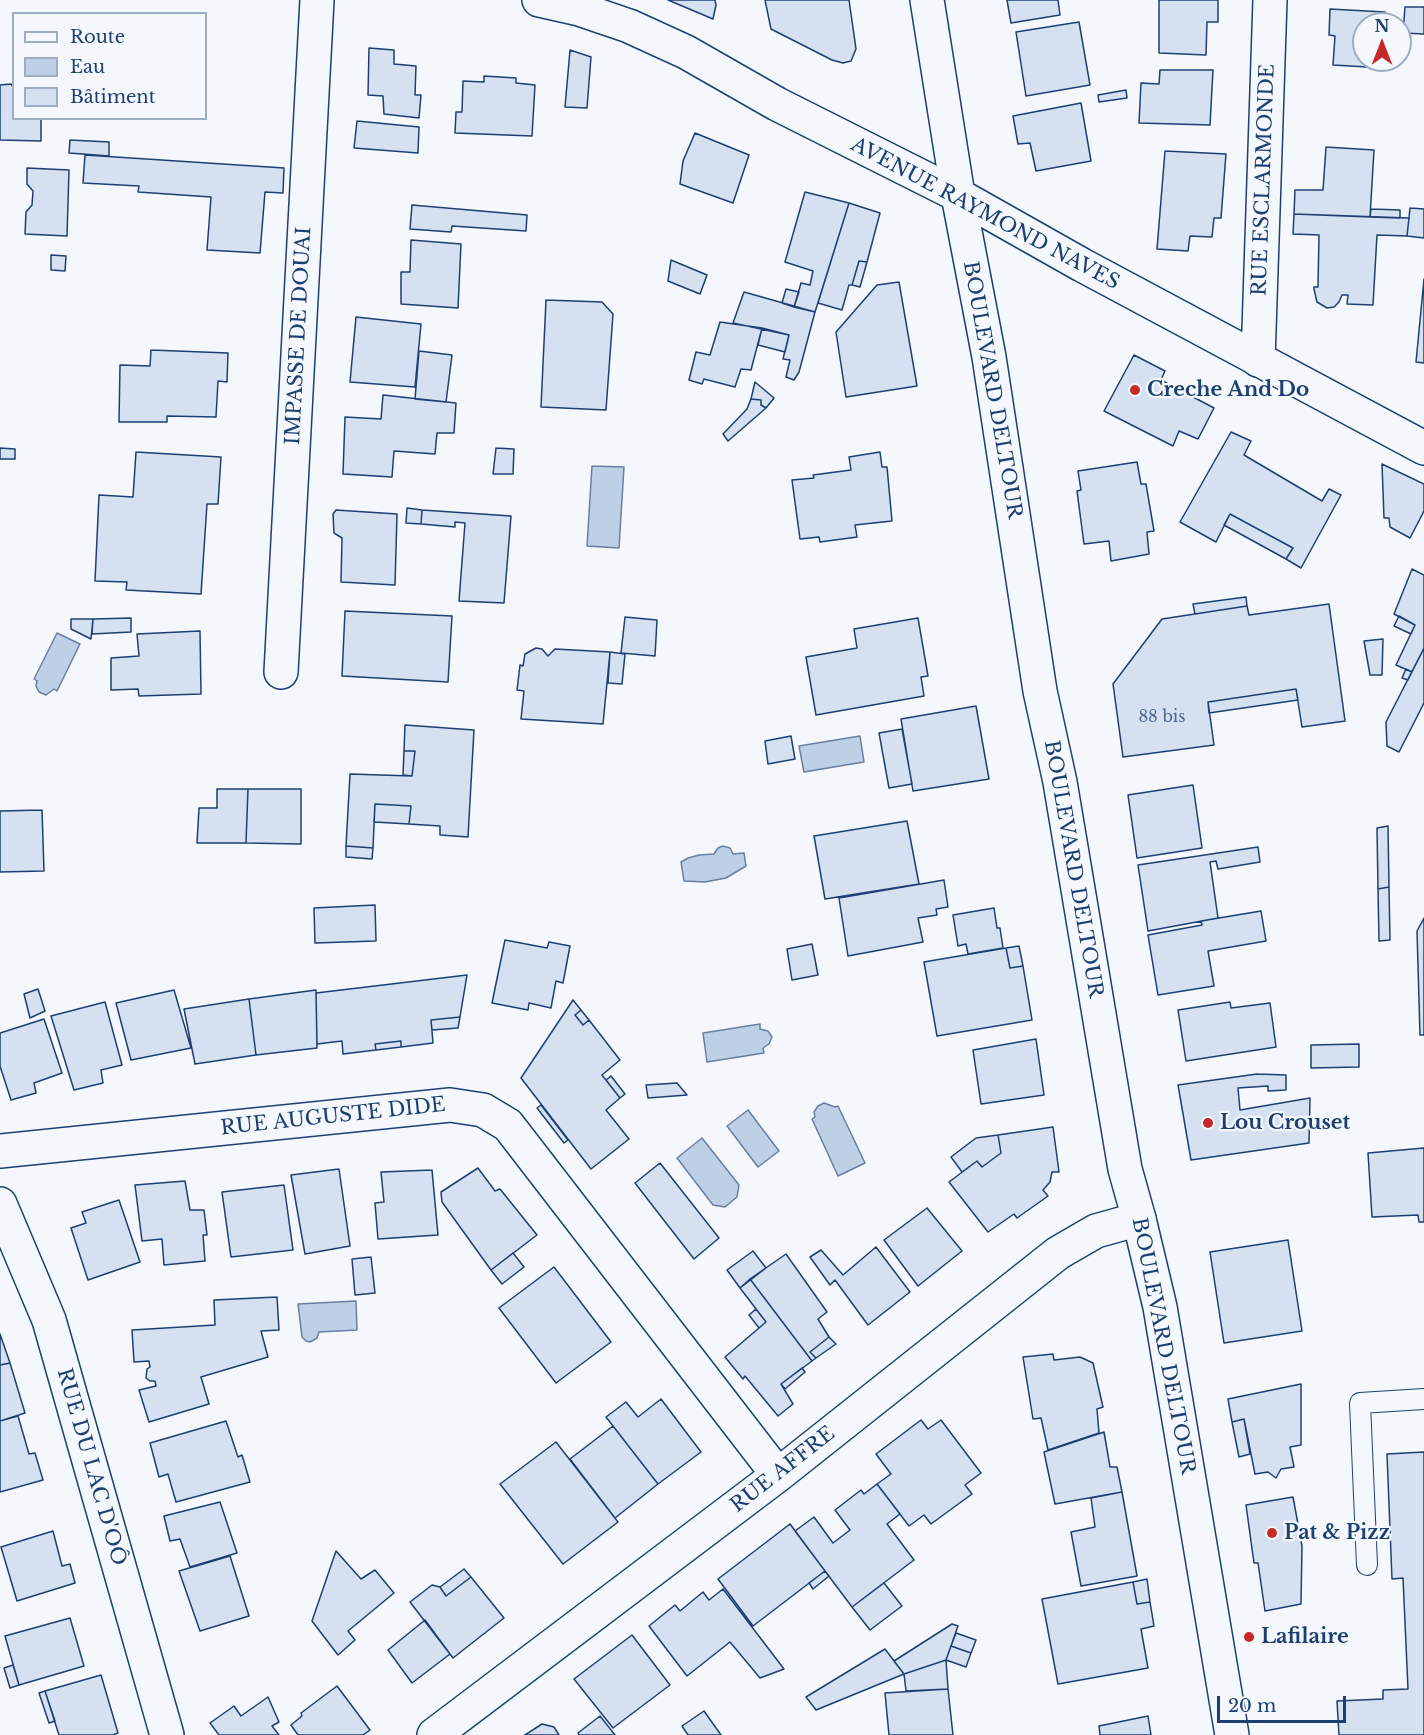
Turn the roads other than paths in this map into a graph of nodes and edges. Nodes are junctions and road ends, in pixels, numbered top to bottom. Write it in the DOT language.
graph roads {
  1 [pos="317,0"];
  2 [pos="539,0"];
  3 [pos="927,0"];
  4 [pos="1270,0"];
  5 [pos="958,195"];
  6 [pos="1258,360"];
  7 [pos="1424,448"];
  8 [pos="281,672"];
  9 [pos="0,1151"];
  10 [pos="0,1204"];
  11 [pos="1139,1219"];
  12 [pos="1424,1399"];
  13 [pos="778,1475"];
  14 [pos="1367,1565"];
  15 [pos="167,1735"];
  16 [pos="434,1735"];
  17 [pos="1232,1735"];
  1 -- 8 [label="street, IMPASSE DE DOUAI"];
  2 -- 5 [label="street, AVENUE RAYMOND NAVES"];
  3 -- 5 [label="street, BOULEVARD DELTOUR"];
  4 -- 6 [label="street, RUE ESCLARMONDE"];
  5 -- 6 [label="street, AVENUE RAYMOND NAVES"];
  5 -- 11 [label="street, BOULEVARD DELTOUR"];
  6 -- 7 [label="street, AVENUE RAYMOND NAVES"];
  9 -- 13 [label="street, RUE AUGUSTE DIDE"];
  10 -- 15 [label="street, RUE DU LAC D'OÔ"];
  11 -- 13 [label="street, RUE AFFRE"];
  11 -- 17 [label="street, BOULEVARD DELTOUR"];
  12 -- 14 [label="lane"];
  13 -- 16 [label="street, RUE AFFRE"];
}
